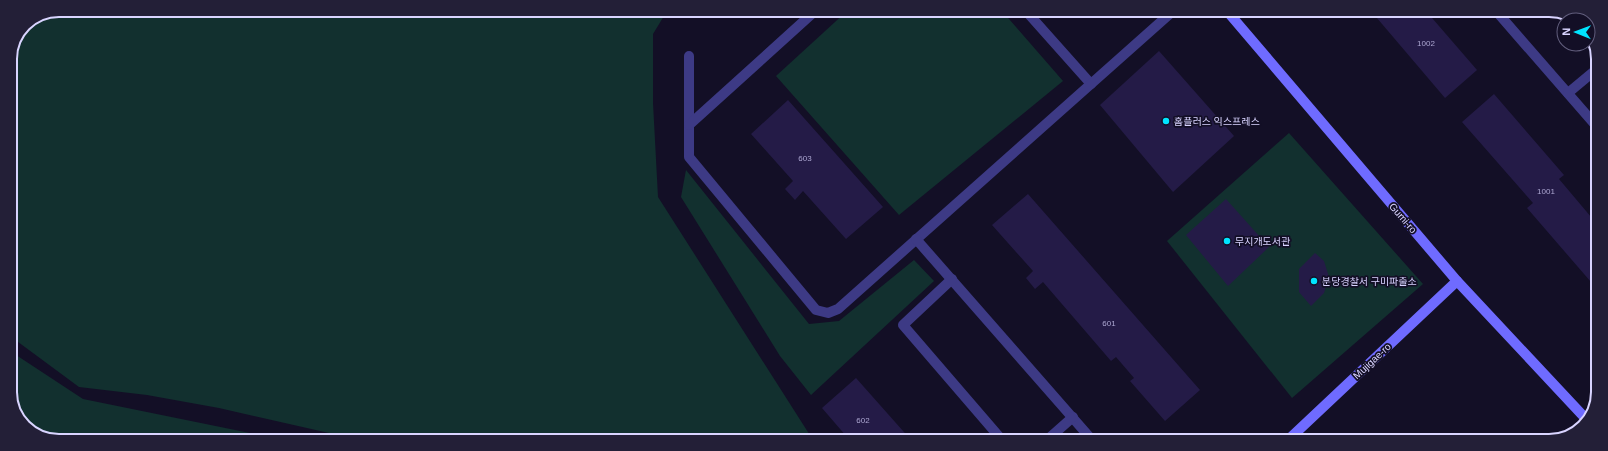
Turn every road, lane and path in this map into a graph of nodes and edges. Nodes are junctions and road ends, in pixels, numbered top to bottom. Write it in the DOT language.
graph roads {
  1 [pos="808,17"];
  2 [pos="1031,17"];
  3 [pos="1166,17"];
  4 [pos="1231,17"];
  5 [pos="1501,17"];
  6 [pos="689,56"];
  7 [pos="1591,74"];
  8 [pos="1091,84"];
  9 [pos="1568,93"];
  10 [pos="1591,120"];
  11 [pos="689,125"];
  12 [pos="916,239"];
  13 [pos="952,279"];
  14 [pos="1457,281"];
  15 [pos="1073,417"];
  16 [pos="1583,417"];
  17 [pos="997,434"];
  18 [pos="1054,434"];
  19 [pos="1088,434"];
  20 [pos="1293,434"];
  1 -- 11 [label="lane"];
  2 -- 8 [label="lane"];
  3 -- 8 [label="lane"];
  4 -- 14 [label="street, Gumi-ro"];
  5 -- 9 [label="lane"];
  6 -- 11 [label="lane"];
  7 -- 9 [label="lane"];
  8 -- 12 [label="lane"];
  9 -- 10 [label="lane"];
  11 -- 12 [label="lane"];
  12 -- 13 [label="lane"];
  13 -- 15 [label="lane"];
  13 -- 17 [label="lane"];
  14 -- 16 [label="street, Gumi-ro"];
  14 -- 20 [label="street, Mujigae-ro"];
  15 -- 18 [label="lane"];
  15 -- 19 [label="lane"];
}
